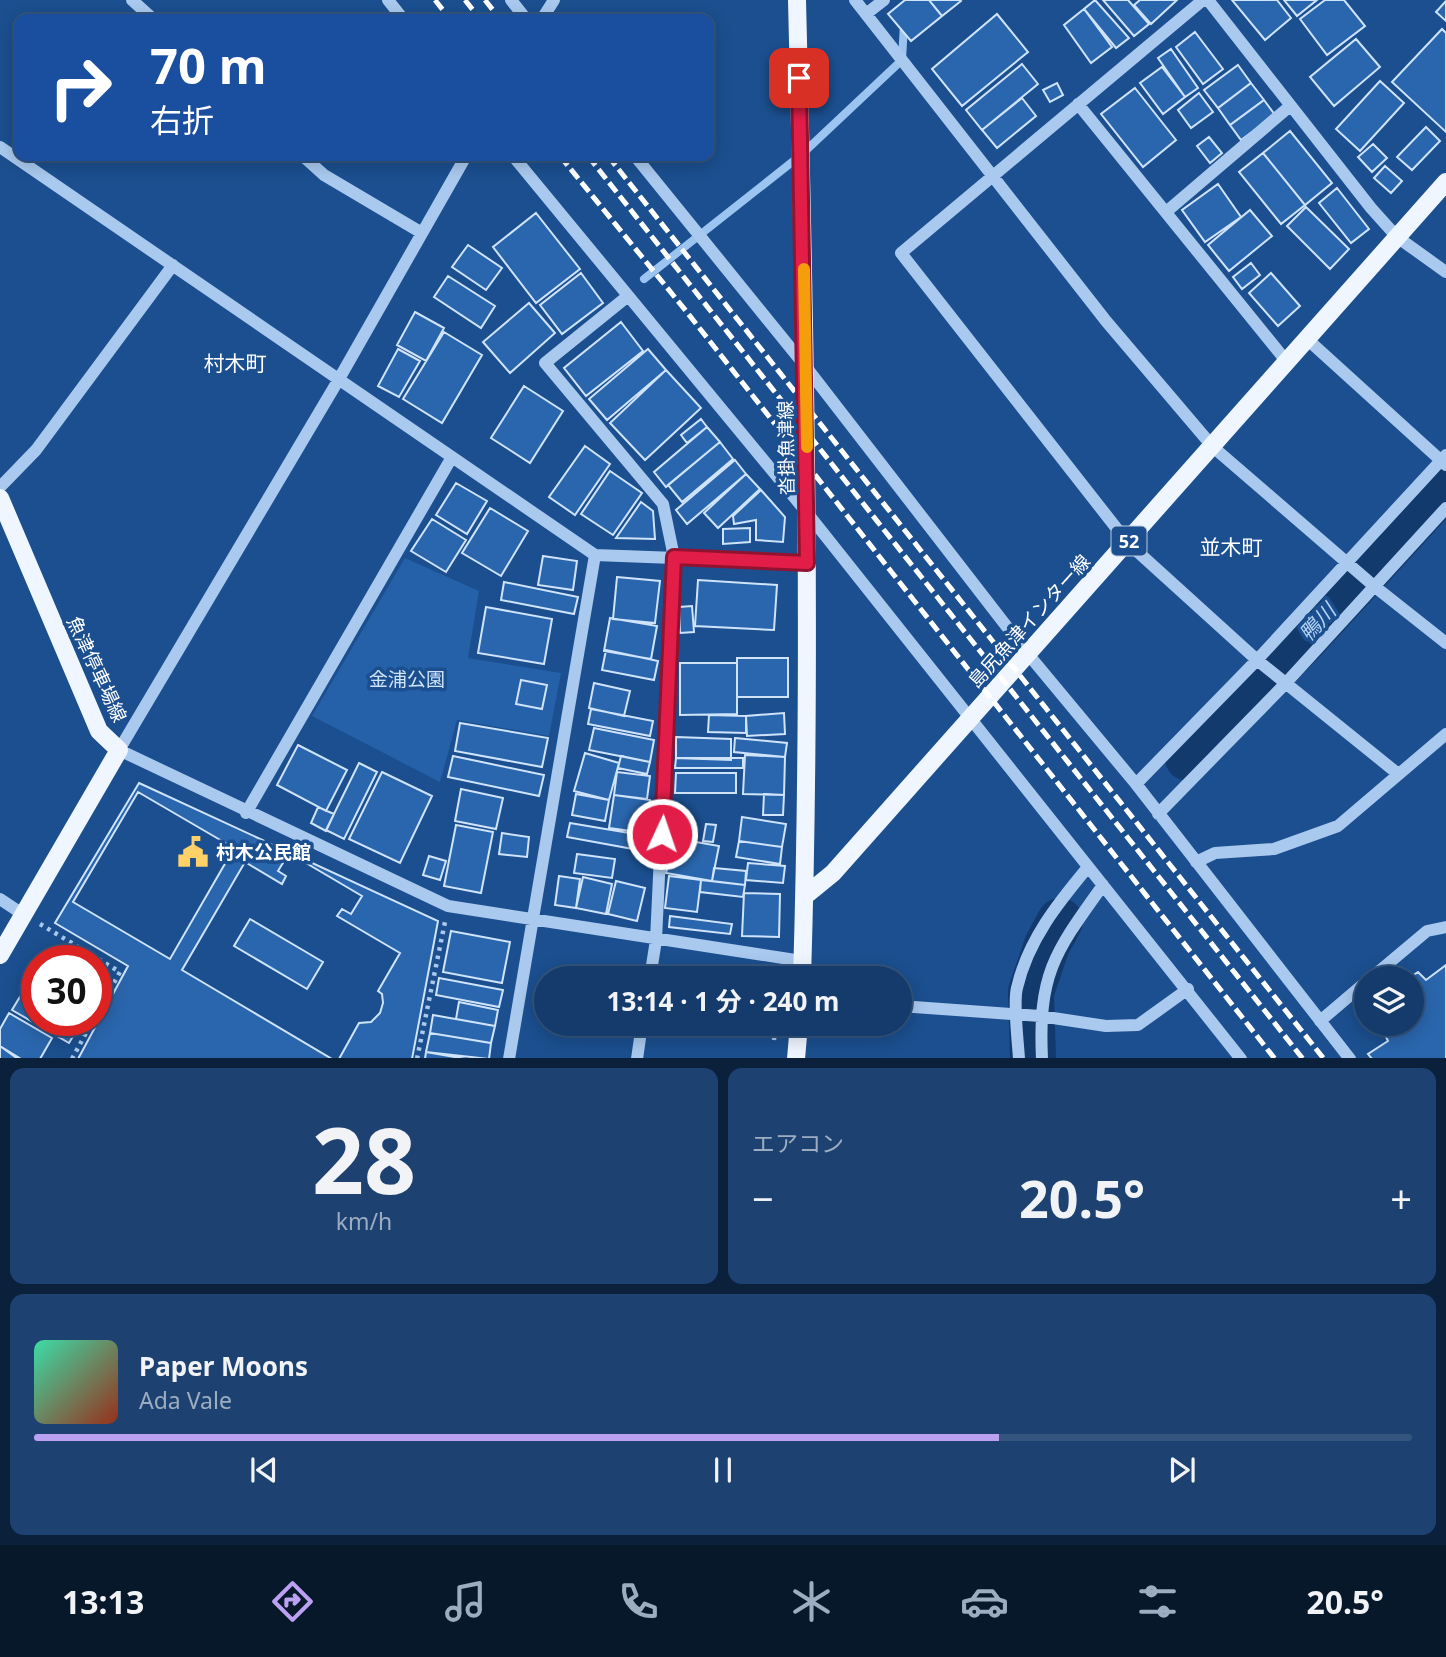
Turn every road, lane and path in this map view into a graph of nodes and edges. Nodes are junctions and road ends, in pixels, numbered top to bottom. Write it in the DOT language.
graph roads {
  1 [pos="132,0"];
  2 [pos="388,0"];
  3 [pos="512,0"];
  4 [pos="797,0"];
  5 [pos="855,0"];
  6 [pos="884,0"];
  7 [pos="1206,0"];
  8 [pos="147,14"];
  9 [pos="399,14"];
  10 [pos="523,14"];
  11 [pos="866,14"];
  12 [pos="1078,104"];
  13 [pos="1289,107"];
  14 [pos="21,161"];
  15 [pos="309,161"];
  16 [pos="463,161"];
  17 [pos="517,161"];
  18 [pos="639,161"];
  19 [pos="993,175"];
  20 [pos="1446,182"];
  21 [pos="1166,212"];
  22 [pos="422,233"];
  23 [pos="1398,237"];
  24 [pos="173,265"];
  25 [pos="1446,272"];
  26 [pos="628,296"];
  27 [pos="1307,339"];
  28 [pos="1287,362"];
  29 [pos="806,367"];
  30 [pos="340,379"];
  31 [pos="1213,447"];
  32 [pos="452,457"];
  33 [pos="1444,460"];
  34 [pos="0,487"];
  35 [pos="0,498"];
  36 [pos="1446,508"];
  37 [pos="808,514"];
  38 [pos="1128,542"];
  39 [pos="594,555"];
  40 [pos="674,557"];
  41 [pos="1347,561"];
  42 [pos="807,563"];
  43 [pos="1374,586"];
  44 [pos="1446,643"];
  45 [pos="1028,654"];
  46 [pos="1260,662"];
  47 [pos="1282,682"];
  48 [pos="969,719"];
  49 [pos="1446,734"];
  50 [pos="119,750"];
  51 [pos="1397,774"];
  52 [pos="1136,784"];
  53 [pos="246,813"];
  54 [pos="1158,814"];
  55 [pos="1196,862"];
  56 [pos="1088,867"];
  57 [pos="1104,885"];
  58 [pos="806,895"];
  59 [pos="0,899"];
  60 [pos="448,906"];
  61 [pos="24,915"];
  62 [pos="534,920"];
  63 [pos="1446,927"];
  64 [pos="656,940"];
  65 [pos="75,945"];
  66 [pos="0,955"];
  67 [pos="652,966"];
  68 [pos="787,966"];
  69 [pos="802,966"];
  70 [pos="1386,966"];
  71 [pos="112,967"];
  72 [pos="112,986"];
  73 [pos="1188,989"];
  74 [pos="1354,993"];
  75 [pos="912,1007"];
  76 [pos="1040,1016"];
  77 [pos="1018,1017"];
  78 [pos="1320,1021"];
  79 [pos="84,1036"];
  80 [pos="640,1036"];
  81 [pos="798,1036"];
  82 [pos="73,1058"];
  83 [pos="417,1058"];
  84 [pos="509,1058"];
  85 [pos="637,1058"];
  86 [pos="796,1058"];
  87 [pos="1019,1058"];
  88 [pos="1042,1058"];
  89 [pos="1240,1058"];
  90 [pos="1349,1058"];
  1 -- 8 [label="street"];
  2 -- 9 [label="street"];
  3 -- 10 [label="street"];
  4 -- 29 [label="main road, 沓掛魚津線"];
  5 -- 11 [label="street"];
  6 -- 11 [label="street"];
  7 -- 12 [label="street"];
  7 -- 13 [label="street"];
  11 -- 19 [label="street"];
  12 -- 19 [label="street"];
  12 -- 21 [label="street"];
  13 -- 21 [label="street"];
  13 -- 23 [label="street"];
  14 -- 24 [label="street"];
  15 -- 22 [label="street"];
  16 -- 22 [label="street"];
  17 -- 26 [label="street"];
  18 -- 29 [label="street"];
  19 -- 31 [label="street"];
  19 -- 38 [label="street"];
  20 -- 23 [label="main road, 島尻魚津インター線 / 52"];
  21 -- 28 [label="street"];
  22 -- 30 [label="street"];
  23 -- 25 [label="street"];
  23 -- 27 [label="main road, 島尻魚津インター線 / 52"];
  24 -- 30 [label="street"];
  24 -- 34 [label="street"];
  26 -- 37 [label="street"];
  26 -- 40 [label="street"];
  27 -- 28 [label="main road, 島尻魚津インター線 / 52"];
  27 -- 33 [label="street"];
  28 -- 31 [label="main road, 島尻魚津インター線 / 52"];
  29 -- 37 [label="main road, 沓掛魚津線"];
  29 -- 45 [label="street"];
  30 -- 32 [label="street"];
  30 -- 50 [label="street"];
  31 -- 38 [label="main road, 島尻魚津インター線 / 52"];
  31 -- 41 [label="street"];
  32 -- 39 [label="street"];
  32 -- 53 [label="street"];
  33 -- 41 [label="street"];
  35 -- 50 [label="main road, 魚津停車場線"];
  36 -- 43 [label="street"];
  37 -- 42 [label="main road, 沓掛魚津線"];
  37 -- 48 [label="street"];
  38 -- 45 [label="main road, 島尻魚津インター線 / 52"];
  38 -- 46 [label="street"];
  39 -- 40 [label="street"];
  39 -- 62 [label="street"];
  40 -- 42 [label="street"];
  40 -- 64 [label="street"];
  41 -- 43 [label="street"];
  41 -- 46 [label="street"];
  42 -- 58 [label="main road, 沓掛魚津線"];
  43 -- 44 [label="street"];
  43 -- 47 [label="street"];
  45 -- 48 [label="main road, 島尻魚津インター線 / 52"];
  45 -- 52 [label="street"];
  46 -- 47 [label="street"];
  46 -- 52 [label="street"];
  47 -- 51 [label="street"];
  47 -- 54 [label="street"];
  48 -- 56 [label="street"];
  48 -- 58 [label="main road, 島尻魚津インター線 / 52"];
  49 -- 51 [label="street"];
  50 -- 53 [label="street"];
  50 -- 61 [label="main road, 魚津停車場線"];
  51 -- 55 [label="street"];
  52 -- 54 [label="street"];
  53 -- 60 [label="street"];
  54 -- 55 [label="street"];
  55 -- 78 [label="street"];
  56 -- 57 [label="street"];
  56 -- 77 [label="street"];
  57 -- 73 [label="street"];
  57 -- 76 [label="street"];
  58 -- 69 [label="main road"];
  59 -- 61 [label="street"];
  60 -- 62 [label="street"];
  60 -- 83 [label="path"];
  61 -- 65 [label="path"];
  61 -- 66 [label="main road, 魚津停車場線"];
  62 -- 64 [label="street"];
  62 -- 84 [label="street"];
  63 -- 70 [label="street"];
  64 -- 67 [label="street"];
  64 -- 68 [label="street"];
  71 -- 72 [label="path"];
  73 -- 76 [label="street"];
  73 -- 89 [label="street"];
  74 -- 78 [label="street"];
  75 -- 77 [label="street"];
  76 -- 77 [label="street"];
  76 -- 88 [label="street"];
  77 -- 87 [label="street"];
  78 -- 90 [label="street"];
  79 -- 82 [label="path"];
  80 -- 85 [label="street"];
  81 -- 86 [label="main road"];
}
